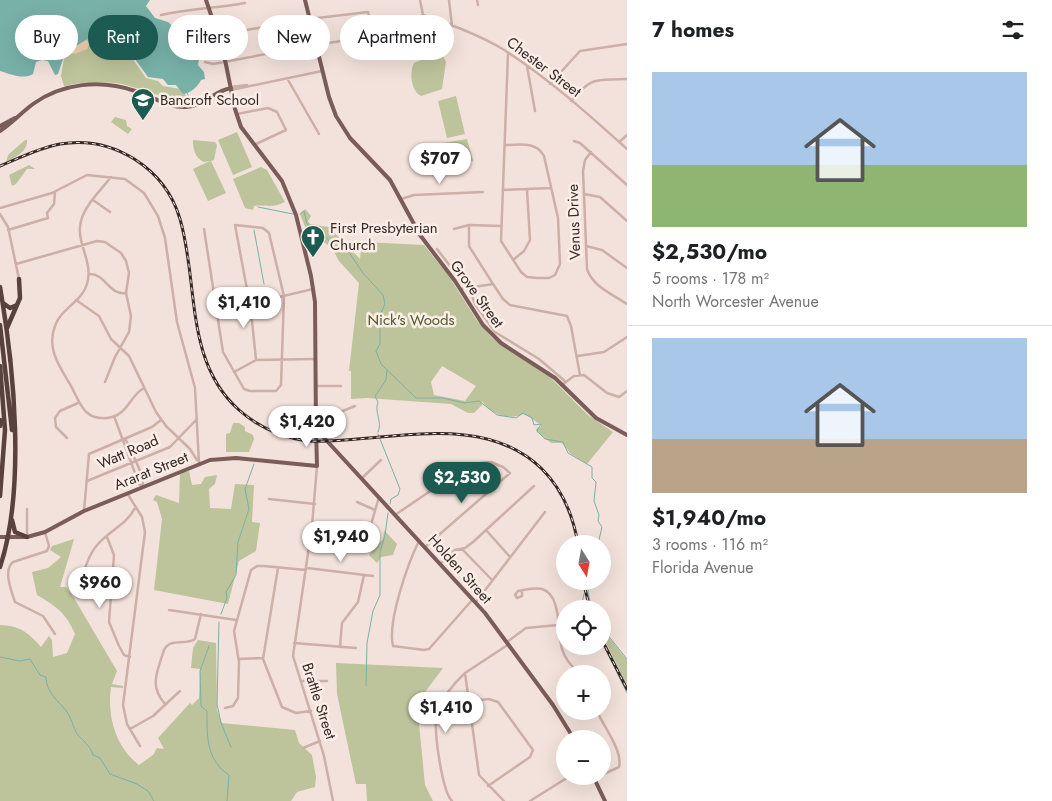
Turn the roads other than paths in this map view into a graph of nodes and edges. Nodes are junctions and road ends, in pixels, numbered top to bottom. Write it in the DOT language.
graph roads {
  1 [pos="206,0"];
  2 [pos="305,0"];
  3 [pos="420,0"];
  4 [pos="449,0"];
  5 [pos="477,0"];
  6 [pos="246,3"];
  7 [pos="478,5"];
  8 [pos="208,7"];
  9 [pos="161,15"];
  10 [pos="211,15"];
  11 [pos="308,15"];
  12 [pos="343,15"];
  13 [pos="369,15"];
  14 [pos="423,15"];
  15 [pos="451,15"];
  16 [pos="454,27"];
  17 [pos="627,44"];
  18 [pos="508,53"];
  19 [pos="258,56"];
  20 [pos="319,60"];
  21 [pos="205,62"];
  22 [pos="226,62"];
  23 [pos="527,66"];
  24 [pos="322,71"];
  25 [pos="287,78"];
  26 [pos="627,79"];
  27 [pos="550,84"];
  28 [pos="231,88"];
  29 [pos="570,101"];
  30 [pos="535,111"];
  31 [pos="236,114"];
  32 [pos="19,116"];
  33 [pos="0,126"];
  34 [pos="0,131"];
  35 [pos="319,134"];
  36 [pos="627,135"];
  37 [pos="574,141"];
  38 [pos="618,142"];
  39 [pos="506,145"];
  40 [pos="253,146"];
  41 [pos="627,149"];
  42 [pos="591,152"];
  43 [pos="110,176"];
  44 [pos="627,185"];
  45 [pos="551,188"];
  46 [pos="503,190"];
  47 [pos="527,190"];
  48 [pos="55,192"];
  49 [pos="484,192"];
  50 [pos="584,194"];
  51 [pos="93,200"];
  52 [pos="401,200"];
  53 [pos="0,208"];
  54 [pos="110,212"];
  55 [pos="0,214"];
  56 [pos="627,221"];
  57 [pos="469,224"];
  58 [pos="501,226"];
  59 [pos="204,229"];
  60 [pos="454,229"];
  61 [pos="8,230"];
  62 [pos="82,244"];
  63 [pos="586,246"];
  64 [pos="437,248"];
  65 [pos="512,260"];
  66 [pos="16,264"];
  67 [pos="627,268"];
  68 [pos="89,274"];
  69 [pos="19,279"];
  70 [pos="493,284"];
  71 [pos="0,287"];
  72 [pos="313,289"];
  73 [pos="461,289"];
  74 [pos="466,289"];
  75 [pos="126,293"];
  76 [pos="284,296"];
  77 [pos="76,300"];
  78 [pos="2,301"];
  79 [pos="19,302"];
  80 [pos="250,304"];
  81 [pos="627,304"];
  82 [pos="216,312"];
  83 [pos="0,325"];
  84 [pos="6,337"];
  85 [pos="627,337"];
  86 [pos="121,348"];
  87 [pos="578,356"];
  88 [pos="281,359"];
  89 [pos="315,359"];
  90 [pos="256,360"];
  91 [pos="0,366"];
  92 [pos="234,372"];
  93 [pos="580,375"];
  94 [pos="105,382"];
  95 [pos="564,384"];
  96 [pos="316,386"];
  97 [pos="341,386"];
  98 [pos="144,388"];
  99 [pos="627,391"];
  100 [pos="78,403"];
  101 [pos="355,406"];
  102 [pos="281,408"];
  103 [pos="315,409"];
  104 [pos="114,416"];
  105 [pos="197,419"];
  106 [pos="0,420"];
  107 [pos="161,420"];
  108 [pos="316,422"];
  109 [pos="0,426"];
  110 [pos="316,429"];
  111 [pos="627,435"];
  112 [pos="67,438"];
  113 [pos="179,438"];
  114 [pos="325,438"];
  115 [pos="123,439"];
  116 [pos="316,439"];
  117 [pos="381,460"];
  118 [pos="135,461"];
  119 [pos="131,463"];
  120 [pos="199,463"];
  121 [pos="317,466"];
  122 [pos="14,476"];
  123 [pos="361,478"];
  124 [pos="87,481"];
  125 [pos="534,486"];
  126 [pos="143,487"];
  127 [pos="128,493"];
  128 [pos="0,496"];
  129 [pos="379,498"];
  130 [pos="269,499"];
  131 [pos="357,502"];
  132 [pos="315,504"];
  133 [pos="12,505"];
  134 [pos="135,508"];
  135 [pos="28,509"];
  136 [pos="376,510"];
  137 [pos="84,511"];
  138 [pos="545,512"];
  139 [pos="395,515"];
  140 [pos="312,526"];
  141 [pos="486,530"];
  142 [pos="45,532"];
  143 [pos="0,536"];
  144 [pos="7,537"];
  145 [pos="27,537"];
  146 [pos="107,537"];
  147 [pos="419,541"];
  148 [pos="425,547"];
  149 [pos="462,548"];
  150 [pos="510,556"];
  151 [pos="440,564"];
  152 [pos="0,567"];
  153 [pos="278,568"];
  154 [pos="307,569"];
  155 [pos="364,575"];
  156 [pos="373,576"];
  157 [pos="492,580"];
  158 [pos="522,590"];
  159 [pos="78,596"];
  160 [pos="474,600"];
  161 [pos="169,610"];
  162 [pos="201,614"];
  163 [pos="556,614"];
  164 [pos="236,620"];
  165 [pos="556,625"];
  166 [pos="55,634"];
  167 [pos="294,643"];
  168 [pos="508,643"];
  169 [pos="340,647"];
  170 [pos="356,648"];
  171 [pos="566,655"];
  172 [pos="130,657"];
  173 [pos="240,658"];
  174 [pos="263,658"];
  175 [pos="573,665"];
  176 [pos="465,673"];
  177 [pos="302,681"];
  178 [pos="327,681"];
  179 [pos="180,691"];
  180 [pos="471,700"];
  181 [pos="165,704"];
  182 [pos="225,708"];
  183 [pos="311,711"];
  184 [pos="130,729"];
  185 [pos="568,730"];
  186 [pos="320,741"];
  187 [pos="611,742"];
  188 [pos="140,746"];
  189 [pos="303,748"];
  190 [pos="611,771"];
  191 [pos="556,785"];
  192 [pos="597,785"];
  193 [pos="488,786"];
  194 [pos="333,801"];
  195 [pos="452,801"];
  196 [pos="504,801"];
  197 [pos="530,801"];
  198 [pos="605,801"];
  1 -- 8 [label="main road"];
  2 -- 11 [label="main road, Grove Street"];
  3 -- 14 [label="street"];
  4 -- 15 [label="street"];
  5 -- 7 [label="street"];
  6 -- 8 [label="street"];
  8 -- 9 [label="street"];
  8 -- 10 [label="main road"];
  12 -- 13 [label="street"];
  16 -- 18 [label="street, Chester Street"];
  17 -- 27 [label="street"];
  18 -- 23 [label="street, Chester Street"];
  18 -- 39 [label="street"];
  19 -- 22 [label="street"];
  20 -- 24 [label="main road, Grove Street"];
  21 -- 22 [label="street"];
  22 -- 28 [label="main road"];
  23 -- 27 [label="street, Chester Street"];
  23 -- 30 [label="street"];
  24 -- 25 [label="street"];
  24 -- 52 [label="main road, Grove Street"];
  25 -- 28 [label="street"];
  25 -- 35 [label="street"];
  26 -- 29 [label="street"];
  27 -- 29 [label="street, Chester Street"];
  28 -- 31 [label="main road"];
  28 -- 32 [label="main road"];
  29 -- 38 [label="street, Chester Street"];
  31 -- 40 [label="main road"];
  31 -- 40 [label="street"];
  32 -- 33 [label="main road"];
  32 -- 34 [label="main road"];
  36 -- 38 [label="street"];
  37 -- 42 [label="street"];
  38 -- 41 [label="street, Chester Street"];
  39 -- 45 [label="street"];
  39 -- 46 [label="street"];
  40 -- 72 [label="main road"];
  42 -- 44 [label="street"];
  42 -- 50 [label="street, Venus Drive"];
  43 -- 48 [label="street"];
  43 -- 51 [label="street"];
  43 -- 105 [label="street"];
  45 -- 47 [label="street"];
  45 -- 65 [label="street"];
  46 -- 47 [label="street"];
  46 -- 58 [label="street"];
  47 -- 65 [label="street"];
  48 -- 53 [label="street"];
  48 -- 61 [label="street"];
  49 -- 52 [label="street"];
  50 -- 56 [label="street"];
  50 -- 63 [label="street, Venus Drive"];
  51 -- 54 [label="street"];
  51 -- 62 [label="street"];
  52 -- 73 [label="main road, Grove Street"];
  55 -- 61 [label="street"];
  57 -- 58 [label="street"];
  57 -- 60 [label="street"];
  57 -- 70 [label="street"];
  58 -- 65 [label="street"];
  59 -- 82 [label="street"];
  61 -- 66 [label="street"];
  62 -- 66 [label="street"];
  62 -- 68 [label="street"];
  62 -- 75 [label="street"];
  63 -- 67 [label="street"];
  63 -- 81 [label="street, Venus Drive"];
  64 -- 74 [label="street"];
  66 -- 69 [label="street"];
  68 -- 75 [label="street"];
  68 -- 77 [label="street"];
  69 -- 79 [label="highway"];
  70 -- 74 [label="street"];
  70 -- 87 [label="street"];
  71 -- 78 [label="highway"];
  72 -- 76 [label="street"];
  72 -- 89 [label="main road"];
  73 -- 74 [label="street"];
  73 -- 95 [label="main road, Grove Street"];
  74 -- 95 [label="street"];
  75 -- 86 [label="street"];
  76 -- 80 [label="street"];
  76 -- 80 [label="street"];
  76 -- 88 [label="street"];
  77 -- 86 [label="street"];
  77 -- 100 [label="street"];
  78 -- 79 [label="highway"];
  78 -- 84 [label="highway"];
  79 -- 84 [label="highway"];
  80 -- 82 [label="street"];
  80 -- 90 [label="street"];
  82 -- 92 [label="street"];
  83 -- 122 [label="highway"];
  84 -- 122 [label="highway"];
  85 -- 87 [label="street"];
  86 -- 94 [label="street"];
  86 -- 98 [label="street"];
  87 -- 93 [label="street"];
  88 -- 89 [label="street"];
  88 -- 90 [label="street"];
  88 -- 92 [label="street"];
  89 -- 96 [label="main road"];
  90 -- 92 [label="street"];
  91 -- 128 [label="highway"];
  93 -- 95 [label="street"];
  93 -- 99 [label="street"];
  95 -- 111 [label="main road, Grove Street"];
  96 -- 97 [label="street"];
  96 -- 103 [label="main road"];
  98 -- 104 [label="street"];
  98 -- 107 [label="street"];
  100 -- 104 [label="street"];
  100 -- 112 [label="street"];
  101 -- 108 [label="street"];
  102 -- 103 [label="street"];
  103 -- 108 [label="main road"];
  104 -- 115 [label="street"];
  105 -- 113 [label="street, Watt Road"];
  105 -- 120 [label="street"];
  106 -- 109 [label="highway"];
  107 -- 113 [label="street"];
  107 -- 115 [label="street"];
  108 -- 110 [label="main road"];
  110 -- 114 [label="main road, Holden Street"];
  110 -- 116 [label="main road, Brattle Street"];
  113 -- 118 [label="street, Watt Road"];
  113 -- 120 [label="street"];
  114 -- 116 [label="main road"];
  114 -- 123 [label="main road, Holden Street"];
  115 -- 118 [label="street"];
  115 -- 119 [label="street"];
  115 -- 124 [label="street"];
  116 -- 121 [label="main road, Brattle Street"];
  117 -- 123 [label="street"];
  118 -- 119 [label="street, Watt Road"];
  118 -- 126 [label="street"];
  119 -- 124 [label="street, Watt Road"];
  119 -- 126 [label="street"];
  120 -- 121 [label="main road, Ararat Street"];
  120 -- 126 [label="main road, Ararat Street"];
  121 -- 132 [label="street, Brattle Street"];
  122 -- 133 [label="highway"];
  123 -- 129 [label="main road, Holden Street"];
  124 -- 137 [label="street"];
  125 -- 141 [label="street"];
  126 -- 127 [label="main road, Ararat Street"];
  127 -- 134 [label="street"];
  127 -- 137 [label="main road, Ararat Street"];
  129 -- 136 [label="street"];
  129 -- 139 [label="main road, Holden Street"];
  130 -- 132 [label="street"];
  131 -- 136 [label="street"];
  132 -- 140 [label="street, Brattle Street"];
  133 -- 144 [label="highway"];
  133 -- 145 [label="highway"];
  134 -- 146 [label="street"];
  134 -- 172 [label="street"];
  135 -- 145 [label="street"];
  136 -- 140 [label="street"];
  137 -- 142 [label="main road, Ararat Street"];
  138 -- 150 [label="street"];
  139 -- 147 [label="main road, Holden Street"];
  139 -- 148 [label="street"];
  140 -- 154 [label="street, Brattle Street"];
  141 -- 149 [label="street"];
  141 -- 150 [label="street"];
  142 -- 145 [label="main road, Ararat Street"];
  142 -- 166 [label="street"];
  143 -- 144 [label="main road, Ararat Street"];
  144 -- 145 [label="main road, Ararat Street"];
  144 -- 152 [label="highway"];
  146 -- 159 [label="street"];
  146 -- 172 [label="street"];
  147 -- 148 [label="main road, Holden Street"];
  147 -- 160 [label="street"];
  148 -- 151 [label="main road, Holden Street"];
  149 -- 151 [label="street"];
  149 -- 157 [label="street"];
  150 -- 157 [label="street"];
  151 -- 160 [label="main road, Holden Street"];
  153 -- 154 [label="street"];
  153 -- 164 [label="street"];
  153 -- 174 [label="street"];
  154 -- 155 [label="street"];
  154 -- 167 [label="street, Brattle Street"];
  155 -- 156 [label="street"];
  155 -- 169 [label="street"];
  157 -- 160 [label="street"];
  158 -- 163 [label="street"];
  160 -- 168 [label="main road, Holden Street"];
  161 -- 162 [label="street"];
  162 -- 164 [label="street"];
  162 -- 181 [label="street"];
  164 -- 173 [label="street"];
  165 -- 168 [label="street"];
  167 -- 169 [label="street"];
  167 -- 177 [label="street, Brattle Street"];
  168 -- 176 [label="street"];
  168 -- 185 [label="main road, Holden Street"];
  169 -- 170 [label="street"];
  171 -- 175 [label="street"];
  172 -- 184 [label="street"];
  173 -- 174 [label="street"];
  173 -- 182 [label="street"];
  174 -- 183 [label="street"];
  176 -- 180 [label="street"];
  176 -- 195 [label="street"];
  177 -- 178 [label="street"];
  177 -- 183 [label="street, Brattle Street"];
  179 -- 181 [label="street"];
  180 -- 193 [label="street"];
  180 -- 193 [label="street"];
  181 -- 184 [label="street"];
  183 -- 186 [label="street, Brattle Street"];
  184 -- 188 [label="street"];
  186 -- 189 [label="street"];
  186 -- 194 [label="street, Brattle Street"];
  187 -- 190 [label="street"];
  191 -- 197 [label="street"];
  192 -- 198 [label="main road"];
  193 -- 196 [label="street"];
}
